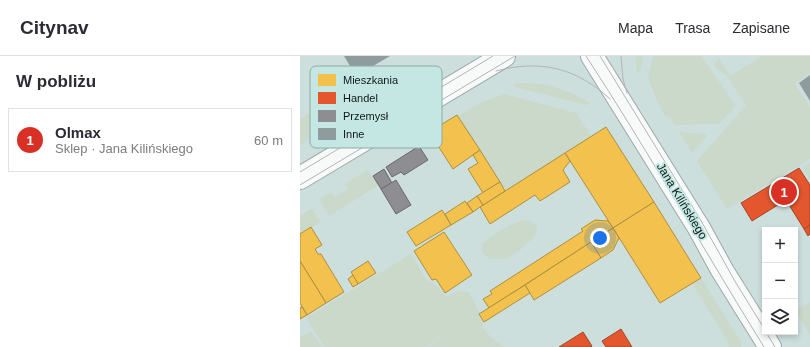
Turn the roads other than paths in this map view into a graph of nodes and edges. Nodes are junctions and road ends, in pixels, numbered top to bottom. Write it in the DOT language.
graph roads {
  1 [pos="504,56"];
  2 [pos="592,56"];
  3 [pos="442,93"];
  4 [pos="350,148"];
  5 [pos="300,178"];
  6 [pos="770,347"];
  1 -- 3 [label="street"];
  2 -- 6 [label="street, Jana Kilińskiego"];
  4 -- 5 [label="street"];
}
